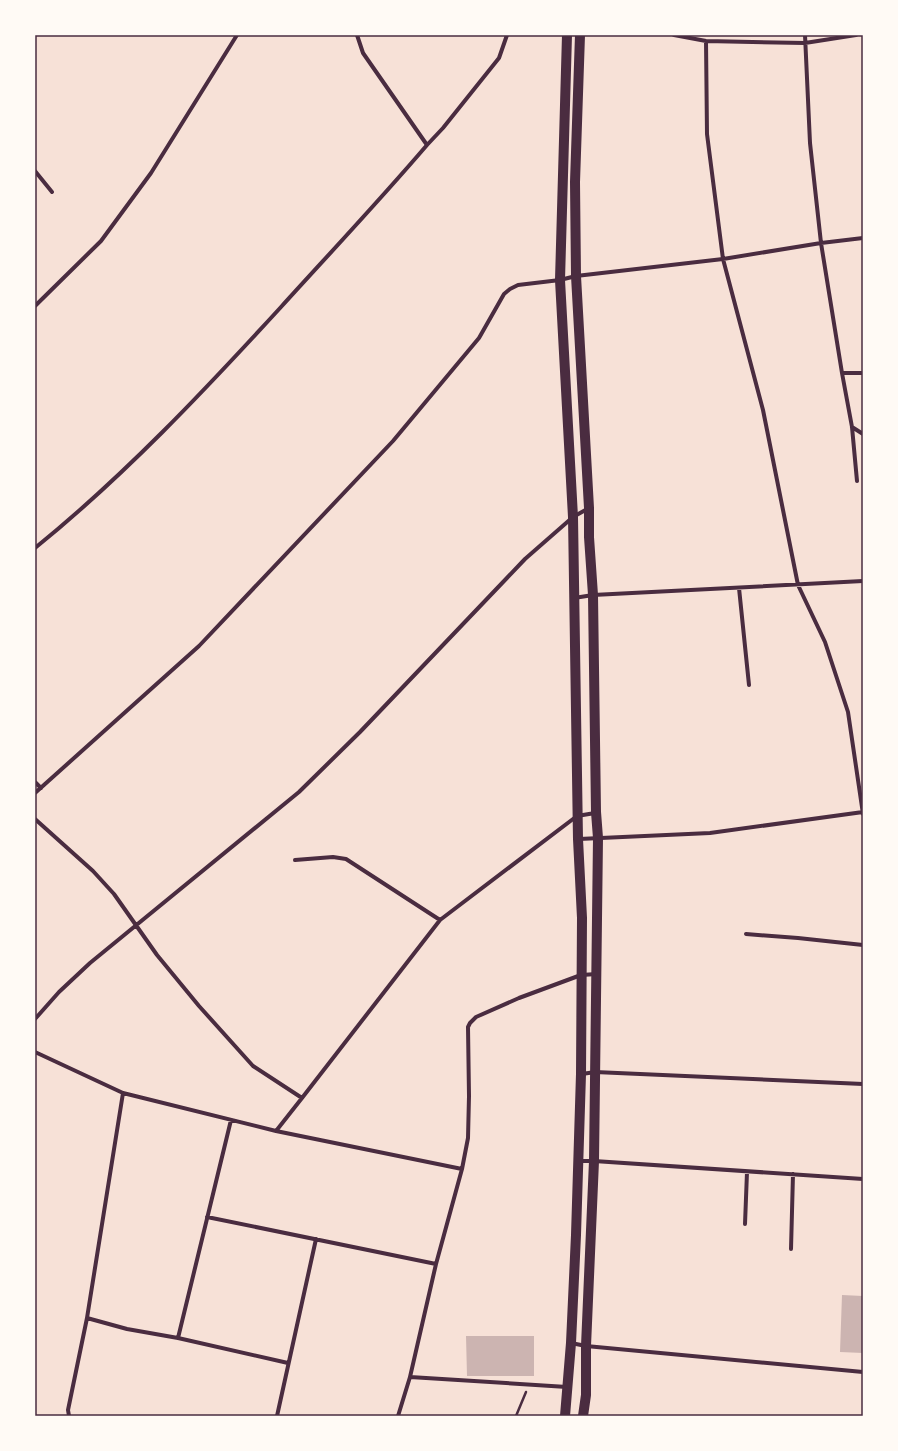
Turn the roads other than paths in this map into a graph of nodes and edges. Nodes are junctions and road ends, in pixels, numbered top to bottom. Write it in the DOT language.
graph roads {
  1 [pos="237,35"];
  2 [pos="357,35"];
  3 [pos="507,35"];
  4 [pos="567,35"];
  5 [pos="580,35"];
  6 [pos="674,35"];
  7 [pos="805,35"];
  8 [pos="856,35"];
  9 [pos="706,41"];
  10 [pos="805,43"];
  11 [pos="427,144"];
  12 [pos="35,171"];
  13 [pos="52,192"];
  14 [pos="863,238"];
  15 [pos="821,243"];
  16 [pos="724,259"];
  17 [pos="576,276"];
  18 [pos="560,280"];
  19 [pos="35,306"];
  20 [pos="842,373"];
  21 [pos="863,373"];
  22 [pos="852,427"];
  23 [pos="863,434"];
  24 [pos="857,481"];
  25 [pos="589,508"];
  26 [pos="573,517"];
  27 [pos="35,548"];
  28 [pos="863,581"];
  29 [pos="798,585"];
  30 [pos="739,588"];
  31 [pos="593,595"];
  32 [pos="574,598"];
  33 [pos="748,684"];
  34 [pos="35,782"];
  35 [pos="41,788"];
  36 [pos="35,793"];
  37 [pos="596,812"];
  38 [pos="863,812"];
  39 [pos="577,816"];
  40 [pos="35,819"];
  41 [pos="598,838"];
  42 [pos="578,839"];
  43 [pos="295,860"];
  44 [pos="582,918"];
  45 [pos="440,920"];
  46 [pos="598,921"];
  47 [pos="136,926"];
  48 [pos="746,934"];
  49 [pos="863,945"];
  50 [pos="597,974"];
  51 [pos="581,975"];
  52 [pos="35,1019"];
  53 [pos="35,1052"];
  54 [pos="595,1072"];
  55 [pos="581,1074"];
  56 [pos="863,1084"];
  57 [pos="123,1093"];
  58 [pos="302,1098"];
  59 [pos="231,1120"];
  60 [pos="276,1131"];
  61 [pos="579,1161"];
  62 [pos="594,1161"];
  63 [pos="462,1168"];
  64 [pos="747,1172"];
  65 [pos="793,1174"];
  66 [pos="863,1179"];
  67 [pos="207,1217"];
  68 [pos="745,1224"];
  69 [pos="316,1239"];
  70 [pos="791,1250"];
  71 [pos="436,1264"];
  72 [pos="87,1318"];
  73 [pos="178,1338"];
  74 [pos="571,1343"];
  75 [pos="586,1346"];
  76 [pos="288,1363"];
  77 [pos="863,1372"];
  78 [pos="410,1377"];
  79 [pos="568,1387"];
  80 [pos="69,1416"];
  81 [pos="277,1416"];
  82 [pos="398,1416"];
  83 [pos="565,1416"];
  84 [pos="583,1416"];
  1 -- 19 [label="street"];
  2 -- 11 [label="street"];
  3 -- 11 [label="street"];
  4 -- 18 [label="main road"];
  5 -- 17 [label="main road"];
  6 -- 9 [label="street"];
  7 -- 10 [label="street"];
  8 -- 10 [label="street"];
  9 -- 10 [label="street"];
  9 -- 16 [label="street"];
  10 -- 15 [label="street"];
  11 -- 27 [label="street"];
  12 -- 13 [label="street"];
  14 -- 15 [label="street"];
  15 -- 16 [label="street"];
  15 -- 20 [label="street"];
  16 -- 17 [label="street"];
  16 -- 29 [label="street"];
  17 -- 18 [label="street"];
  17 -- 25 [label="main road"];
  18 -- 26 [label="main road"];
  18 -- 35 [label="street"];
  20 -- 21 [label="street"];
  20 -- 22 [label="street"];
  22 -- 23 [label="street"];
  22 -- 24 [label="street"];
  25 -- 26 [label="street"];
  25 -- 31 [label="main road"];
  26 -- 32 [label="main road"];
  26 -- 47 [label="street"];
  28 -- 29 [label="street"];
  29 -- 30 [label="street"];
  29 -- 38 [label="street"];
  30 -- 31 [label="street"];
  30 -- 33 [label="street"];
  31 -- 32 [label="street"];
  31 -- 37 [label="main road"];
  32 -- 39 [label="main road"];
  34 -- 35 [label="street"];
  35 -- 36 [label="street"];
  37 -- 39 [label="street"];
  37 -- 41 [label="main road"];
  38 -- 41 [label="street"];
  39 -- 42 [label="main road"];
  39 -- 45 [label="street"];
  40 -- 47 [label="street"];
  41 -- 42 [label="street"];
  41 -- 46 [label="main road"];
  42 -- 44 [label="main road"];
  43 -- 45 [label="street"];
  44 -- 46 [label="main road"];
  44 -- 51 [label="main road"];
  45 -- 58 [label="street"];
  46 -- 50 [label="main road"];
  47 -- 52 [label="street"];
  47 -- 58 [label="street"];
  48 -- 49 [label="street"];
  50 -- 51 [label="street"];
  50 -- 54 [label="main road"];
  51 -- 55 [label="main road"];
  51 -- 63 [label="street"];
  53 -- 57 [label="street"];
  54 -- 55 [label="street"];
  54 -- 56 [label="street"];
  54 -- 62 [label="main road"];
  55 -- 61 [label="main road"];
  57 -- 59 [label="street"];
  57 -- 72 [label="street"];
  58 -- 60 [label="street"];
  59 -- 60 [label="street"];
  59 -- 67 [label="street"];
  60 -- 63 [label="street"];
  61 -- 62 [label="street"];
  61 -- 74 [label="main road"];
  62 -- 64 [label="street"];
  62 -- 75 [label="main road"];
  63 -- 71 [label="street"];
  64 -- 65 [label="street"];
  64 -- 68 [label="street"];
  65 -- 66 [label="street"];
  65 -- 70 [label="street"];
  67 -- 69 [label="street"];
  67 -- 73 [label="street"];
  69 -- 71 [label="street"];
  69 -- 76 [label="street"];
  71 -- 78 [label="street"];
  72 -- 73 [label="street"];
  72 -- 80 [label="street"];
  73 -- 76 [label="street"];
  74 -- 75 [label="street"];
  74 -- 79 [label="main road"];
  75 -- 77 [label="street"];
  75 -- 84 [label="main road"];
  76 -- 81 [label="street"];
  78 -- 79 [label="street"];
  78 -- 82 [label="street"];
  79 -- 83 [label="main road"];
}
